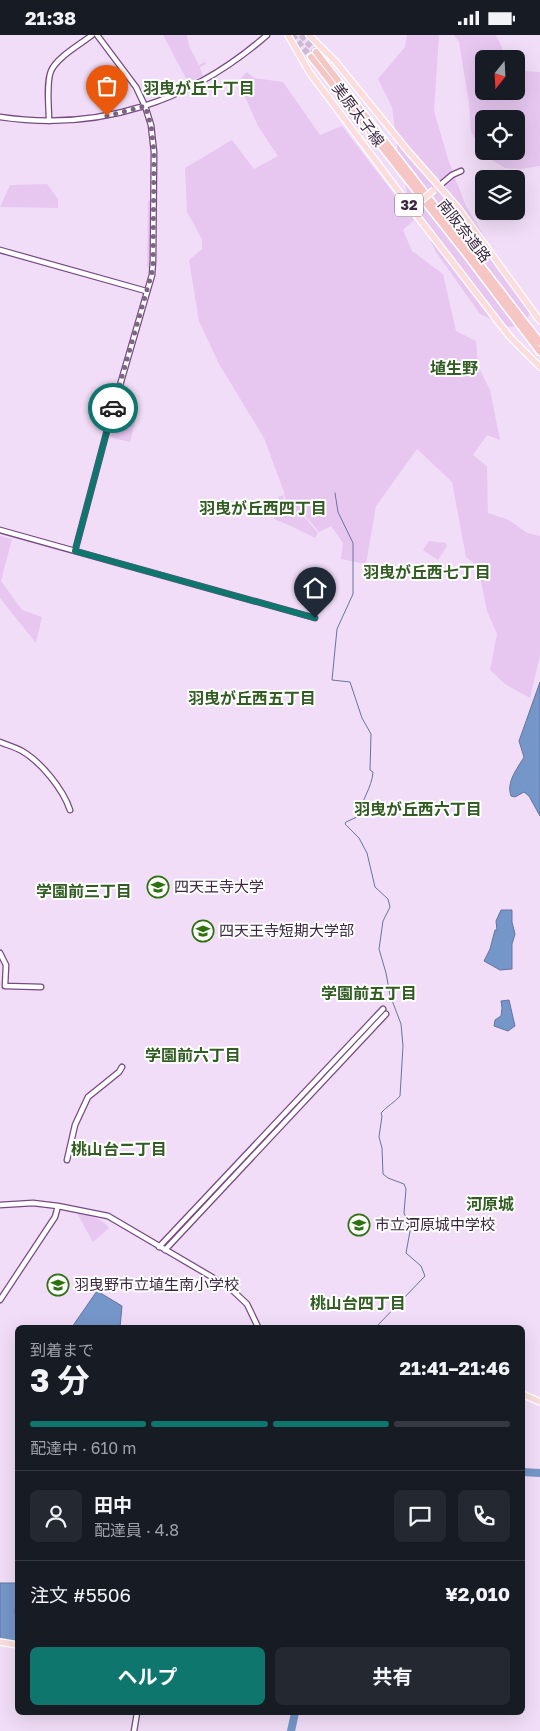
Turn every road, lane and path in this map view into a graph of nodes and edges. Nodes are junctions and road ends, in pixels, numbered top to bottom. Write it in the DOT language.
graph roads {
  1 [pos="92,35"];
  2 [pos="97,35"];
  3 [pos="267,35"];
  4 [pos="288,35"];
  5 [pos="309,35"];
  6 [pos="145,106"];
  7 [pos="0,117"];
  8 [pos="49,121"];
  9 [pos="461,171"];
  10 [pos="437,188"];
  11 [pos="411,208"];
  12 [pos="0,250"];
  13 [pos="146,291"];
  14 [pos="540,321"];
  15 [pos="540,342"];
  16 [pos="540,352"];
  17 [pos="540,367"];
  18 [pos="0,530"];
  19 [pos="75,551"];
  20 [pos="315,618"];
  21 [pos="0,742"];
  22 [pos="70,810"];
  23 [pos="0,953"];
  24 [pos="41,987"];
  25 [pos="383,1009"];
  26 [pos="386,1014"];
  27 [pos="122,1067"];
  28 [pos="67,1160"];
  29 [pos="0,1205"];
  30 [pos="58,1205"];
  31 [pos="159,1247"];
  32 [pos="165,1250"];
  33 [pos="0,1300"];
  34 [pos="257,1325"];
  35 [pos="525,1396"];
  36 [pos="540,1403"];
  37 [pos="0,1642"];
  38 [pos="15,1644"];
  39 [pos="137,1715"];
  40 [pos="134,1731"];
  1 -- 8 [label="street"];
  2 -- 6 [label="street"];
  3 -- 6 [label="street"];
  4 -- 11 [label="main road, 美原太子線 / 32"];
  5 -- 10 [label="main road, 美原太子線 / 32"];
  6 -- 8 [label="street"];
  6 -- 13 [label="street"];
  7 -- 8 [label="street"];
  9 -- 10 [label="street"];
  10 -- 11 [label="main road, 32, bridge"];
  10 -- 14 [label="main road, 美原太子線 / 32"];
  11 -- 17 [label="main road, 美原太子線 / 32"];
  12 -- 13 [label="street"];
  13 -- 19 [label="street"];
  15 -- 16 [label="highway, 南阪奈道路"];
  18 -- 19 [label="street"];
  19 -- 20 [label="street"];
  21 -- 22 [label="street"];
  23 -- 24 [label="street"];
  25 -- 31 [label="street"];
  26 -- 32 [label="street"];
  27 -- 28 [label="street"];
  29 -- 30 [label="street"];
  30 -- 31 [label="street"];
  30 -- 33 [label="street"];
  31 -- 32 [label="street"];
  32 -- 34 [label="street"];
  35 -- 36 [label="main road"];
  37 -- 38 [label="main road"];
  39 -- 40 [label="street"];
}
